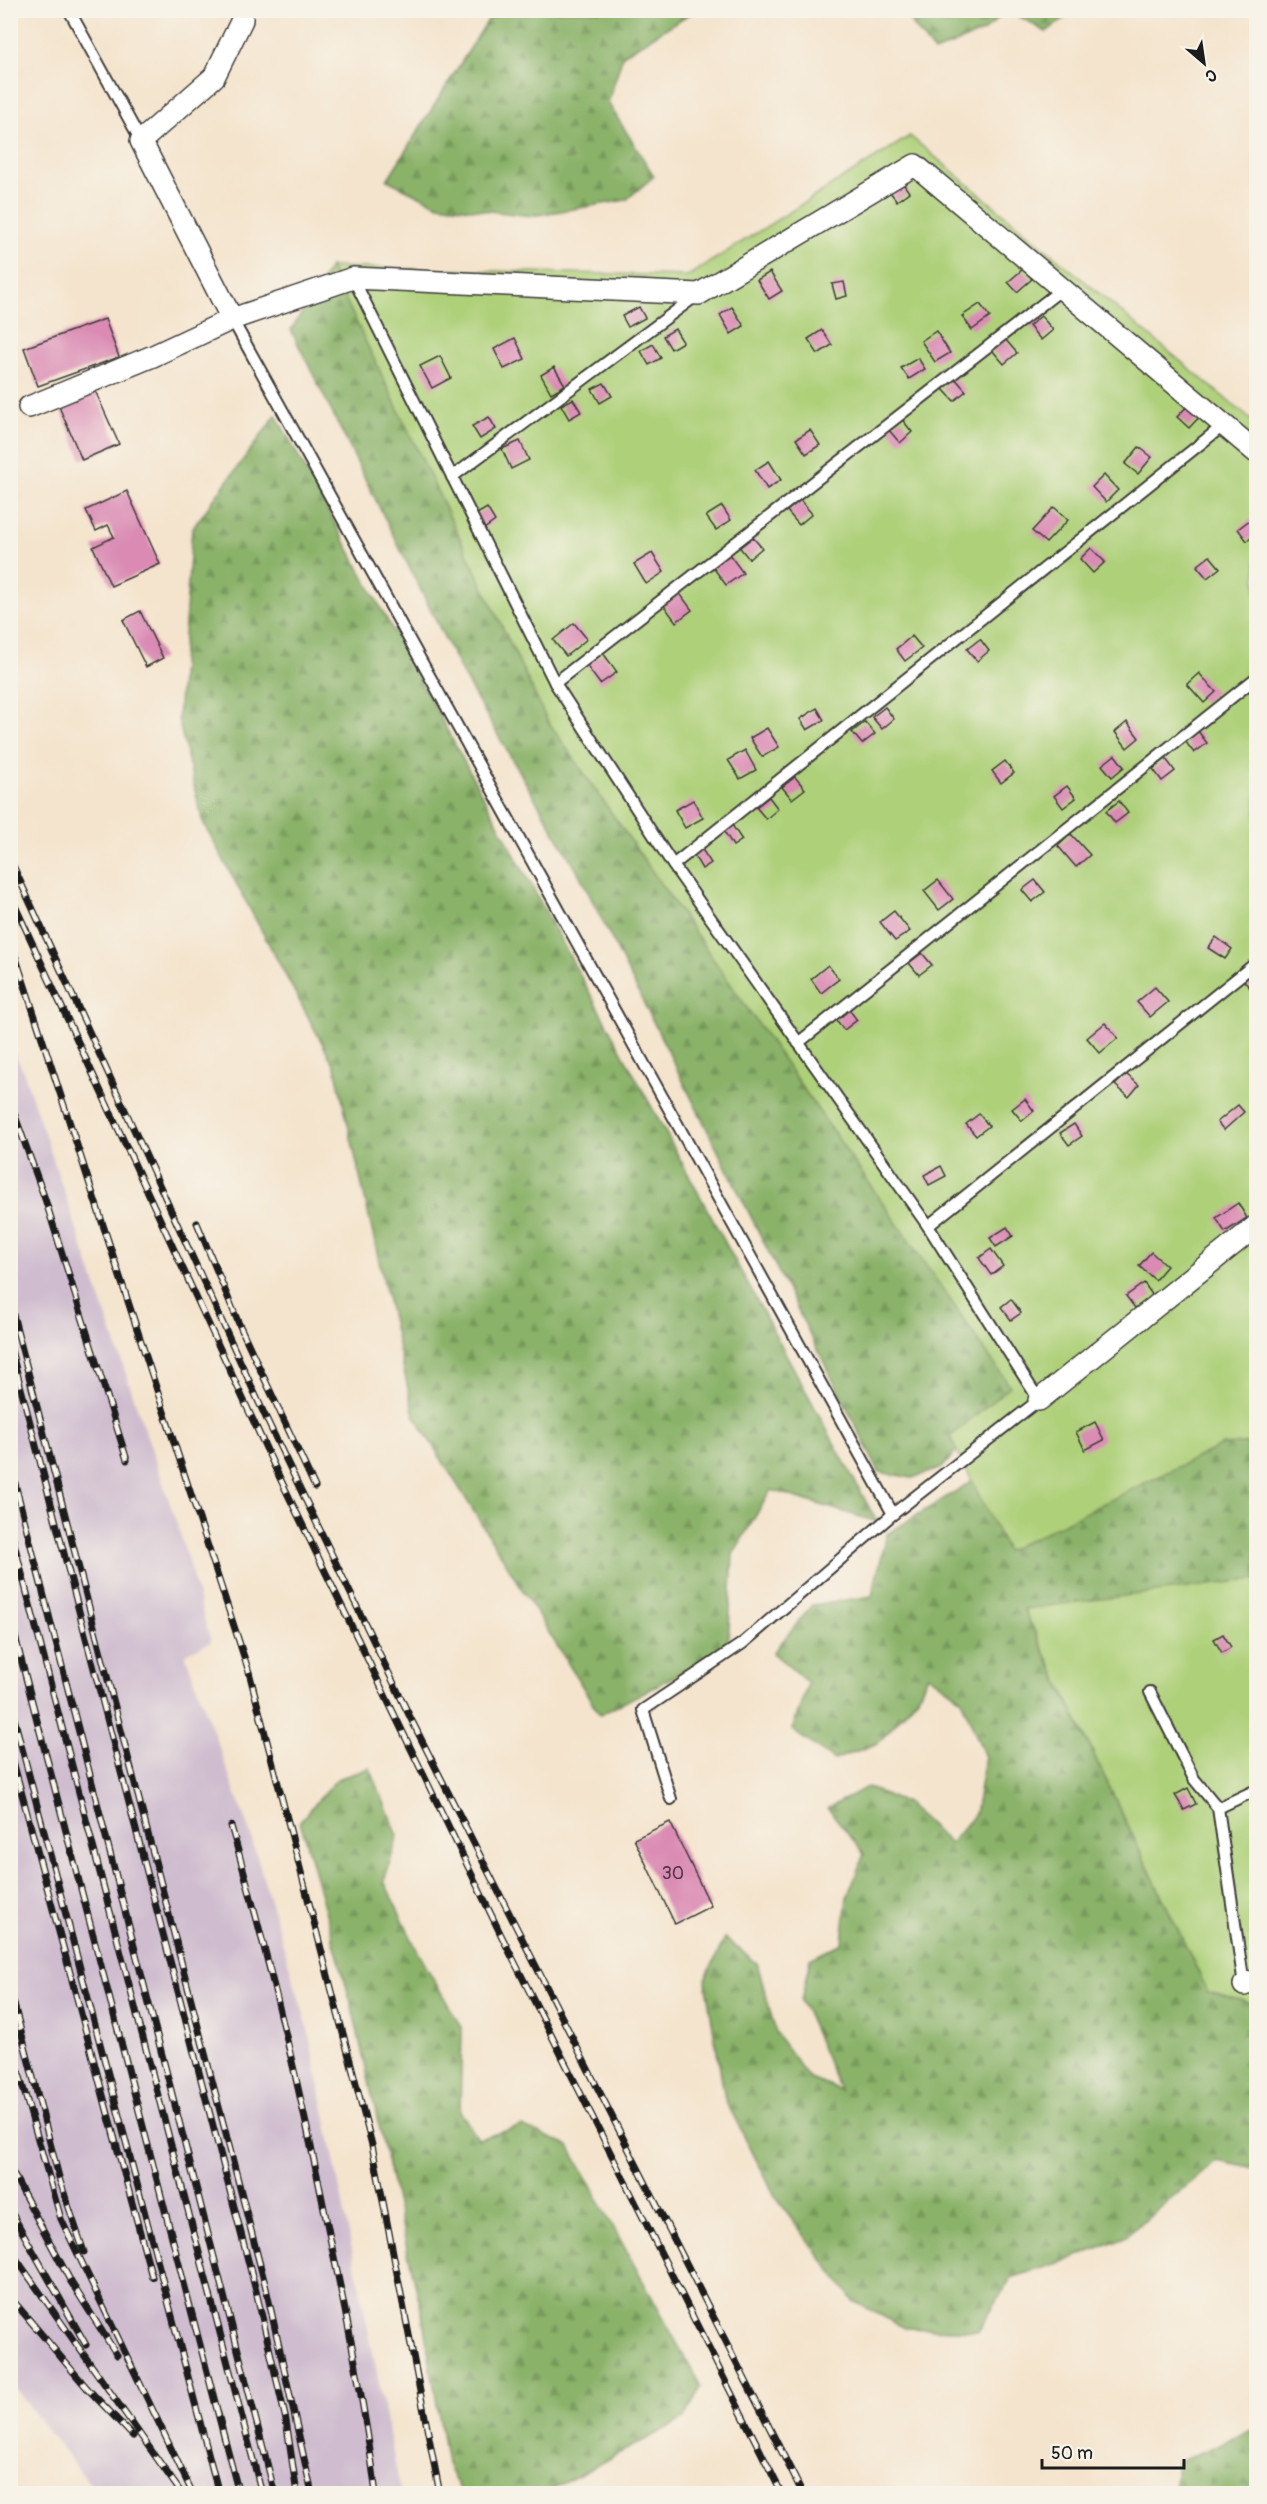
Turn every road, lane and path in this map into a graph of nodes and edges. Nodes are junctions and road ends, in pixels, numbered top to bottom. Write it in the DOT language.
graph roads {
  1 [pos="69,10"];
  2 [pos="242,10"];
  3 [pos="141,141"];
  4 [pos="353,278"];
  5 [pos="1062,289"];
  6 [pos="699,294"];
  7 [pos="232,319"];
  8 [pos="29,407"];
  9 [pos="1224,425"];
  10 [pos="1257,452"];
  11 [pos="452,477"];
  12 [pos="1257,678"];
  13 [pos="555,683"];
  14 [pos="674,865"];
  15 [pos="1257,963"];
  16 [pos="798,1043"];
  17 [pos="928,1226"];
  18 [pos="1257,1226"];
  19 [pos="1039,1400"];
  20 [pos="893,1514"];
  21 [pos="1150,1692"];
  22 [pos="1257,1790"];
  23 [pos="671,1799"];
  24 [pos="1218,1808"];
  25 [pos="1250,1982"];
  1 -- 3 [label="lane"];
  2 -- 3 [label="street"];
  3 -- 7 [label="street"];
  4 -- 6 [label="street"];
  4 -- 7 [label="street"];
  4 -- 11 [label="lane"];
  5 -- 6 [label="street"];
  5 -- 9 [label="street"];
  5 -- 13 [label="lane"];
  6 -- 11 [label="lane"];
  7 -- 8 [label="street"];
  7 -- 20 [label="lane"];
  9 -- 10 [label="street"];
  9 -- 14 [label="lane"];
  11 -- 13 [label="lane"];
  12 -- 16 [label="lane"];
  13 -- 14 [label="lane"];
  14 -- 16 [label="lane"];
  15 -- 17 [label="lane"];
  16 -- 17 [label="lane"];
  17 -- 19 [label="lane"];
  18 -- 19 [label="street"];
  19 -- 20 [label="lane"];
  20 -- 23 [label="lane"];
  21 -- 24 [label="lane"];
  22 -- 24 [label="lane"];
  24 -- 25 [label="lane"];
}
